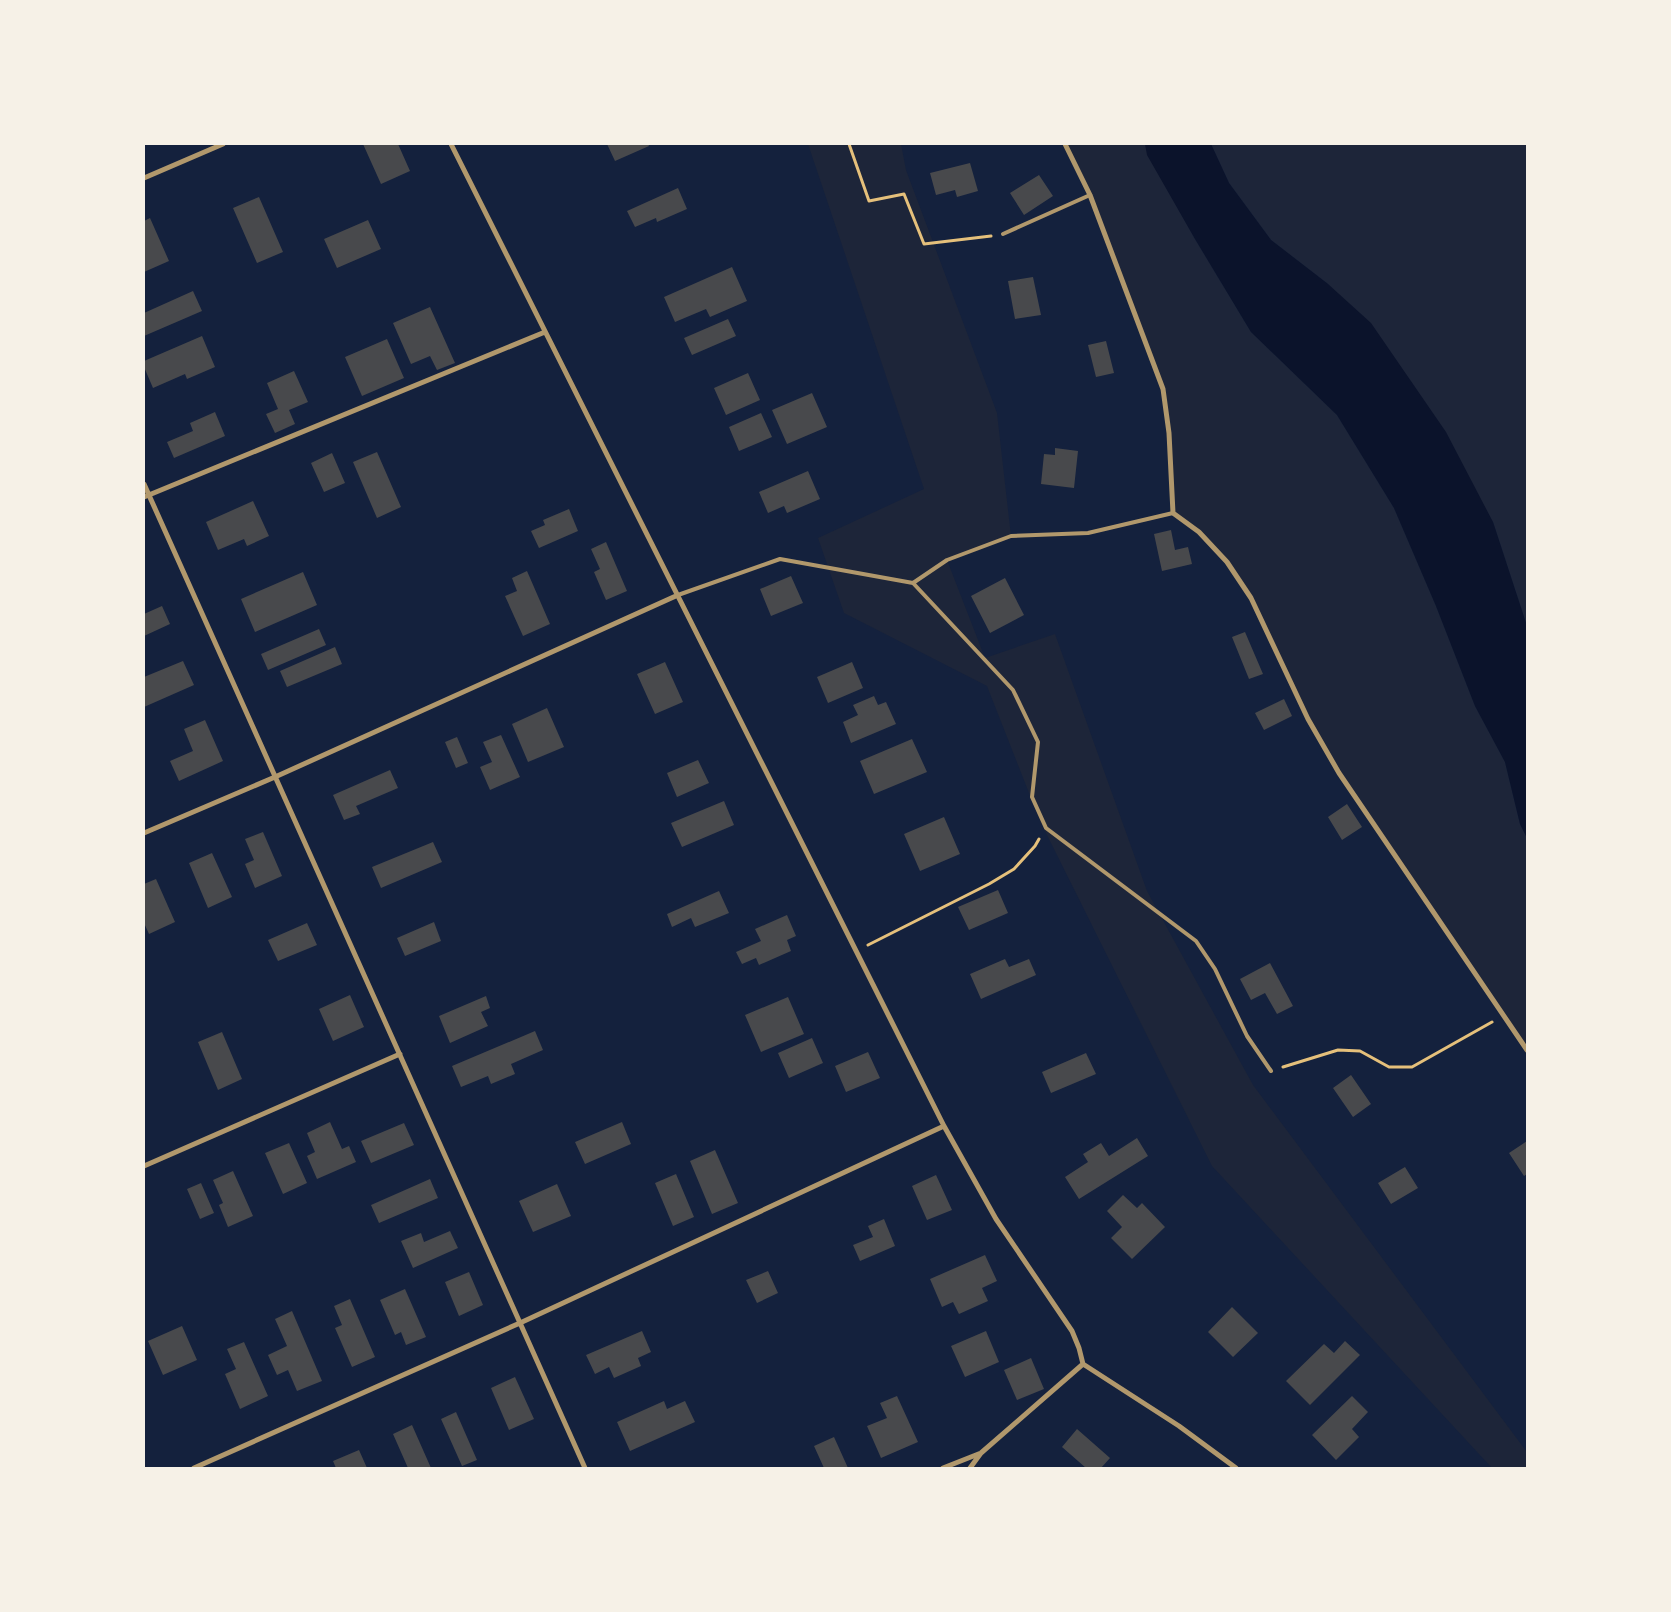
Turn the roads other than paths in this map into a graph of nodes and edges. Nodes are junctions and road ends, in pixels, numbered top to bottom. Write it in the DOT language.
graph roads {
  1 [pos="223,144"];
  2 [pos="451,144"];
  3 [pos="1066,144"];
  4 [pos="144,178"];
  5 [pos="1090,196"];
  6 [pos="1002,234"];
  7 [pos="545,332"];
  8 [pos="144,484"];
  9 [pos="146,495"];
  10 [pos="1173,513"];
  11 [pos="913,584"];
  12 [pos="678,595"];
  13 [pos="275,776"];
  14 [pos="144,833"];
  15 [pos="1527,1050"];
  16 [pos="400,1054"];
  17 [pos="1271,1071"];
  18 [pos="944,1126"];
  19 [pos="144,1166"];
  20 [pos="520,1323"];
  21 [pos="1083,1364"];
  22 [pos="981,1452"];
  23 [pos="194,1468"];
  24 [pos="585,1468"];
  25 [pos="943,1468"];
  26 [pos="970,1468"];
  27 [pos="1236,1468"];
  1 -- 4 [label="street"];
  2 -- 7 [label="street"];
  3 -- 5 [label="street"];
  5 -- 6 [label="lane"];
  5 -- 10 [label="street"];
  7 -- 9 [label="street"];
  7 -- 12 [label="street"];
  8 -- 9 [label="street"];
  9 -- 13 [label="street"];
  10 -- 11 [label="lane"];
  10 -- 15 [label="street"];
  11 -- 12 [label="lane"];
  11 -- 17 [label="lane"];
  12 -- 13 [label="street"];
  12 -- 18 [label="street"];
  13 -- 14 [label="street"];
  13 -- 16 [label="street"];
  16 -- 19 [label="street"];
  16 -- 20 [label="street"];
  18 -- 20 [label="street"];
  18 -- 21 [label="street"];
  20 -- 23 [label="street"];
  20 -- 24 [label="street"];
  21 -- 22 [label="street"];
  21 -- 27 [label="street"];
  22 -- 25 [label="street"];
  22 -- 26 [label="street"];
}
